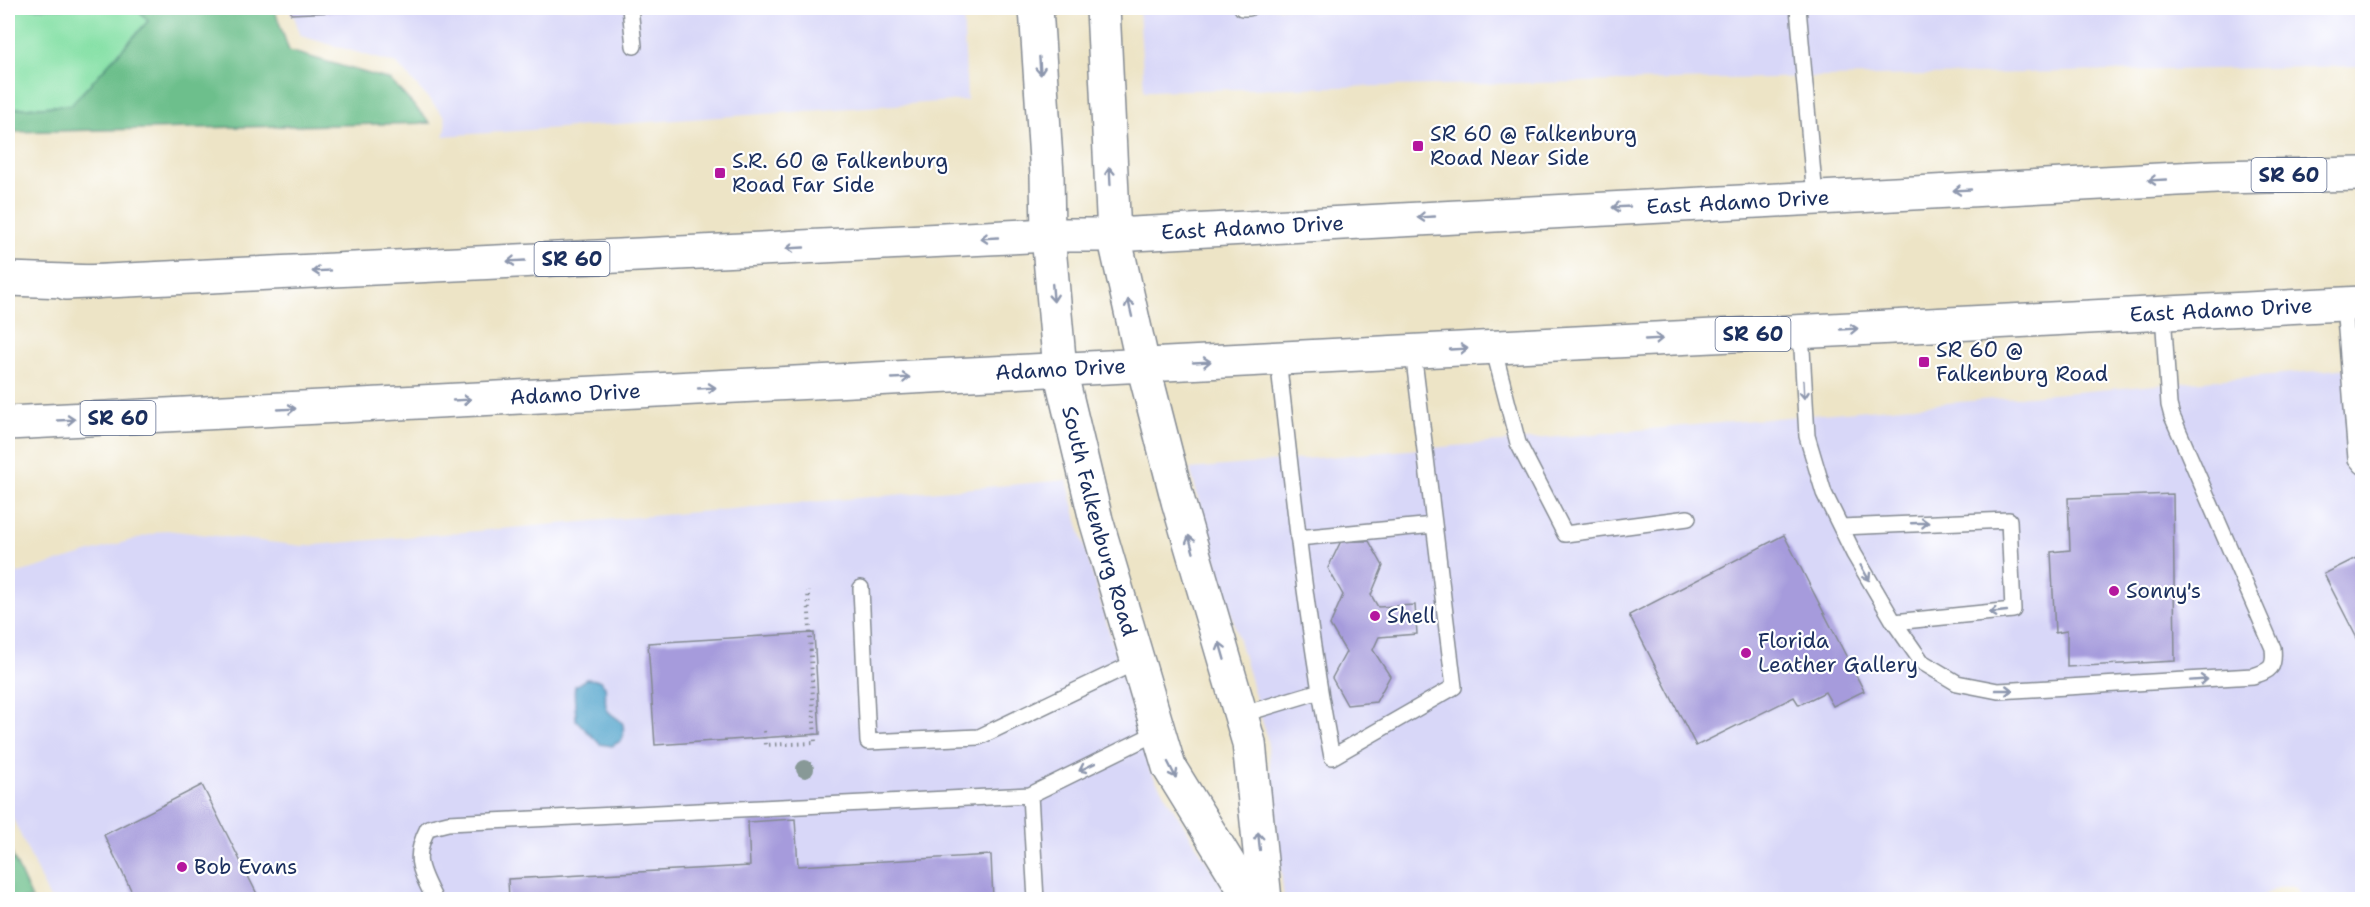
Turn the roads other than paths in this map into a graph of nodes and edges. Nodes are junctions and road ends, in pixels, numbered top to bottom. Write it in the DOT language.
graph roads {
  1 [pos="630,8"];
  2 [pos="1036,8"];
  3 [pos="1103,8"];
  4 [pos="1242,8"];
  5 [pos="1249,8"];
  6 [pos="1798,8"];
  7 [pos="634,46"];
  8 [pos="2362,174"];
  9 [pos="1815,197"];
  10 [pos="1114,234"];
  11 [pos="1048,235"];
  12 [pos="8,279"];
  13 [pos="96,282"];
  14 [pos="8,286"];
  15 [pos="2353,304"];
  16 [pos="2163,313"];
  17 [pos="1801,332"];
  18 [pos="1493,347"];
  19 [pos="1413,352"];
  20 [pos="1278,358"];
  21 [pos="1143,365"];
  22 [pos="1060,370"];
  23 [pos="8,423"];
  24 [pos="2362,466"];
  25 [pos="1688,518"];
  26 [pos="1434,525"];
  27 [pos="1840,527"];
  28 [pos="1298,538"];
  29 [pos="861,588"];
  30 [pos="1894,622"];
  31 [pos="1138,661"];
  32 [pos="1320,691"];
  33 [pos="1240,715"];
  34 [pos="1158,732"];
  35 [pos="1030,795"];
  36 [pos="435,900"];
  37 [pos="1036,900"];
  38 [pos="1251,900"];
  39 [pos="1265,900"];
  1 -- 7 [label="lane"];
  2 -- 11 [label="main road, South Falkenburg Road, one-way"];
  10 -- 3 [label="main road, one-way"];
  4 -- 5 [label="lane"];
  6 -- 9 [label="lane"];
  8 -- 9 [label="main road, East Adamo Drive / SR 60, one-way"];
  9 -- 10 [label="main road, East Adamo Drive / SR 60, one-way"];
  10 -- 11 [label="main road, SR 60"];
  21 -- 10 [label="main road, one-way"];
  11 -- 13 [label="main road, SR 60, one-way"];
  11 -- 22 [label="main road, South Falkenburg Road, one-way"];
  12 -- 13 [label="main road"];
  13 -- 14 [label="main road, SR 60"];
  15 -- 16 [label="main road, East Adamo Drive / SR 60"];
  15 -- 24 [label="lane"];
  17 -- 16 [label="main road, East Adamo Drive / SR 60, one-way"];
  30 -- 16 [label="lane, one-way"];
  18 -- 17 [label="main road, East Adamo Drive / SR 60, one-way"];
  17 -- 27 [label="lane, one-way"];
  19 -- 18 [label="main road, East Adamo Drive / SR 60, one-way"];
  18 -- 25 [label="lane"];
  19 -- 20 [label="main road, East Adamo Drive / SR 60"];
  19 -- 26 [label="lane"];
  21 -- 20 [label="main road, East Adamo Drive / SR 60, one-way"];
  20 -- 28 [label="lane"];
  21 -- 22 [label="main road, Adamo Drive / SR 60"];
  33 -- 21 [label="main road, one-way"];
  23 -- 22 [label="main road, Adamo Drive / SR 60, one-way"];
  22 -- 31 [label="main road, South Falkenburg Road"];
  26 -- 28 [label="lane"];
  26 -- 32 [label="lane"];
  27 -- 30 [label="lane, one-way"];
  27 -- 30 [label="lane, one-way"];
  28 -- 32 [label="lane"];
  29 -- 31 [label="lane"];
  31 -- 34 [label="main road, South Falkenburg Road"];
  32 -- 33 [label="lane"];
  39 -- 33 [label="main road, one-way"];
  34 -- 35 [label="lane, one-way"];
  34 -- 38 [label="main road, South Falkenburg Road, one-way"];
  35 -- 36 [label="lane"];
  35 -- 37 [label="lane"];
}
